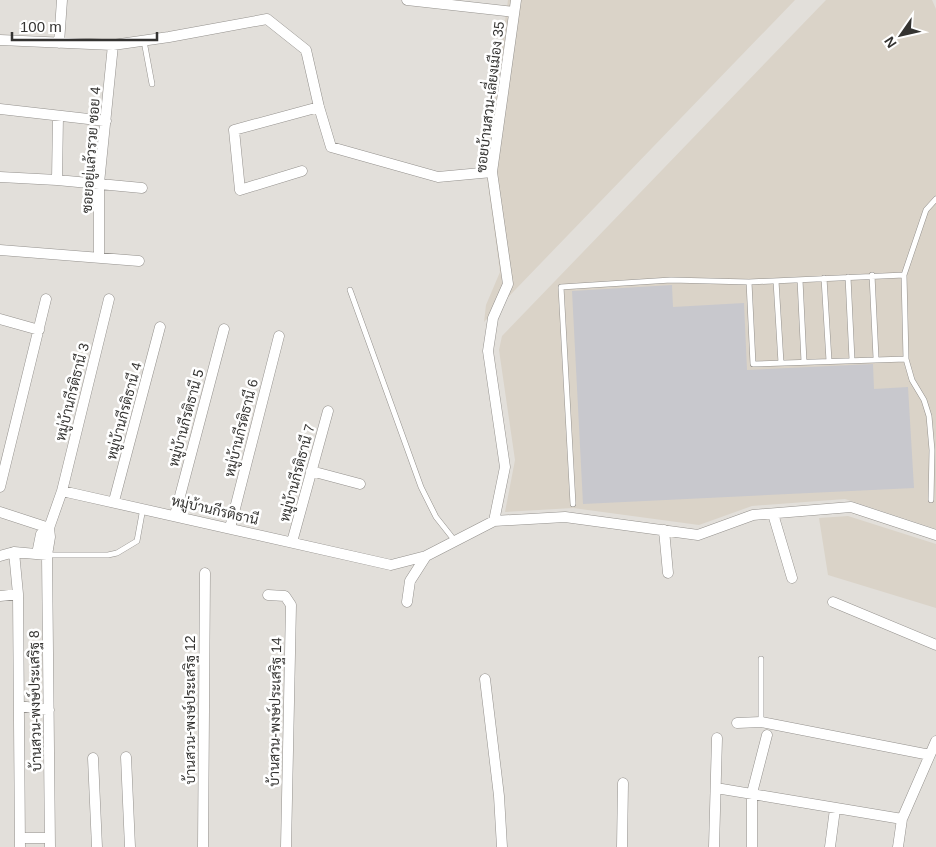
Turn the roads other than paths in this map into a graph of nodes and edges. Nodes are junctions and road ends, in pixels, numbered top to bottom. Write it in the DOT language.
graph roads {
  1 [pos="62,0"];
  2 [pos="407,0"];
  3 [pos="516,0"];
  4 [pos="514,12"];
  5 [pos="0,40"];
  6 [pos="144,41"];
  7 [pos="59,43"];
  8 [pos="114,45"];
  9 [pos="152,84"];
  10 [pos="318,107"];
  11 [pos="0,109"];
  12 [pos="58,116"];
  13 [pos="106,121"];
  14 [pos="302,171"];
  15 [pos="492,172"];
  16 [pos="0,178"];
  17 [pos="57,180"];
  18 [pos="99,183"];
  19 [pos="142,188"];
  20 [pos="936,200"];
  21 [pos="0,250"];
  22 [pos="99,257"];
  23 [pos="139,261"];
  24 [pos="872,275"];
  25 [pos="904,275"];
  26 [pos="848,277"];
  27 [pos="824,278"];
  28 [pos="800,280"];
  29 [pos="776,281"];
  30 [pos="749,282"];
  31 [pos="350,290"];
  32 [pos="46,299"];
  33 [pos="109,299"];
  34 [pos="0,319"];
  35 [pos="160,327"];
  36 [pos="224,329"];
  37 [pos="40,330"];
  38 [pos="279,336"];
  39 [pos="876,358"];
  40 [pos="906,358"];
  41 [pos="852,360"];
  42 [pos="829,361"];
  43 [pos="804,362"];
  44 [pos="781,363"];
  45 [pos="328,411"];
  46 [pos="311,471"];
  47 [pos="360,484"];
  48 [pos="0,487"];
  49 [pos="62,491"];
  50 [pos="931,500"];
  51 [pos="114,501"];
  52 [pos="572,504"];
  53 [pos="143,508"];
  54 [pos="0,512"];
  55 [pos="773,514"];
  56 [pos="174,515"];
  57 [pos="494,521"];
  58 [pos="49,528"];
  59 [pos="230,528"];
  60 [pos="664,530"];
  61 [pos="936,535"];
  62 [pos="292,542"];
  63 [pos="455,542"];
  64 [pos="14,552"];
  65 [pos="42,554"];
  66 [pos="0,556"];
  67 [pos="426,556"];
  68 [pos="205,573"];
  69 [pos="668,574"];
  70 [pos="792,578"];
  71 [pos="18,594"];
  72 [pos="268,595"];
  73 [pos="0,596"];
  74 [pos="407,602"];
  75 [pos="833,602"];
  76 [pos="936,645"];
  77 [pos="761,659"];
  78 [pos="485,679"];
  79 [pos="19,706"];
  80 [pos="49,710"];
  81 [pos="761,722"];
  82 [pos="737,723"];
  83 [pos="767,735"];
  84 [pos="717,738"];
  85 [pos="936,741"];
  86 [pos="930,755"];
  87 [pos="126,757"];
  88 [pos="93,758"];
  89 [pos="623,783"];
  90 [pos="716,788"];
  91 [pos="752,794"];
  92 [pos="835,809"];
  93 [pos="902,819"];
  94 [pos="20,842"];
  95 [pos="50,843"];
  96 [pos="97,847"];
  97 [pos="130,847"];
  98 [pos="203,847"];
  99 [pos="286,847"];
  100 [pos="502,847"];
  101 [pos="622,847"];
  102 [pos="714,847"];
  103 [pos="752,847"];
  104 [pos="830,847"];
  105 [pos="898,847"];
  1 -- 7 [label="street"];
  2 -- 4 [label="street"];
  3 -- 4 [label="street, ซอยบ้านสวน-เลี่ยงเมือง 35"];
  4 -- 15 [label="street, ซอยบ้านสวน-เลี่ยงเมือง 35"];
  5 -- 7 [label="street"];
  6 -- 8 [label="street"];
  6 -- 9 [label="lane"];
  6 -- 10 [label="street"];
  7 -- 8 [label="street"];
  8 -- 13 [label="street, ซอยอยู่แล้วรวย ซอย 4"];
  10 -- 14 [label="street"];
  10 -- 15 [label="street"];
  11 -- 12 [label="street"];
  12 -- 13 [label="street"];
  12 -- 17 [label="street"];
  13 -- 18 [label="street, ซอยอยู่แล้วรวย ซอย 4"];
  15 -- 57 [label="street, ซอยบ้านสวน-เลี่ยงเมือง 35"];
  16 -- 17 [label="street"];
  17 -- 18 [label="street"];
  18 -- 19 [label="street"];
  18 -- 22 [label="street, ซอยอยู่แล้วรวย ซอย 4"];
  20 -- 25 [label="lane"];
  21 -- 22 [label="street"];
  22 -- 23 [label="street"];
  24 -- 25 [label="lane"];
  24 -- 26 [label="lane"];
  24 -- 39 [label="lane"];
  25 -- 40 [label="lane"];
  26 -- 27 [label="lane"];
  26 -- 41 [label="lane"];
  27 -- 28 [label="lane"];
  27 -- 42 [label="lane"];
  28 -- 29 [label="lane"];
  28 -- 43 [label="lane"];
  29 -- 30 [label="lane"];
  29 -- 44 [label="lane"];
  30 -- 44 [label="lane"];
  30 -- 52 [label="lane"];
  31 -- 63 [label="lane"];
  32 -- 37 [label="street"];
  33 -- 49 [label="street, หมู่บ้านกีรติธานี 3"];
  34 -- 37 [label="street"];
  35 -- 51 [label="street, หมู่บ้านกีรติธานี 4"];
  36 -- 56 [label="street, หมู่บ้านกีรติธานี 5"];
  37 -- 48 [label="street"];
  38 -- 59 [label="street, หมู่บ้านกีรติธานี 6"];
  39 -- 40 [label="lane"];
  39 -- 41 [label="lane"];
  40 -- 50 [label="lane"];
  41 -- 42 [label="lane"];
  42 -- 43 [label="lane"];
  43 -- 44 [label="lane"];
  45 -- 46 [label="street, หมู่บ้านกีรติธานี 7"];
  46 -- 47 [label="street"];
  46 -- 62 [label="street, หมู่บ้านกีรติธานี 7"];
  49 -- 51 [label="street, หมู่บ้านกีรติธานี"];
  49 -- 58 [label="street"];
  51 -- 53 [label="street, หมู่บ้านกีรติธานี"];
  53 -- 56 [label="street, หมู่บ้านกีรติธานี"];
  53 -- 65 [label="lane"];
  54 -- 58 [label="street"];
  55 -- 60 [label="street"];
  55 -- 61 [label="street"];
  55 -- 70 [label="street"];
  56 -- 59 [label="street, หมู่บ้านกีรติธานี"];
  57 -- 60 [label="street"];
  57 -- 63 [label="street, หมู่บ้านกีรติธานี"];
  58 -- 65 [label="street"];
  59 -- 62 [label="street, หมู่บ้านกีรติธานี"];
  60 -- 69 [label="street"];
  62 -- 67 [label="street, หมู่บ้านกีรติธานี"];
  63 -- 67 [label="street, หมู่บ้านกีรติธานี"];
  64 -- 65 [label="street"];
  64 -- 66 [label="street"];
  64 -- 71 [label="street"];
  65 -- 80 [label="street, บ้านสวน-พงษ์ประเสริฐ 8"];
  67 -- 74 [label="street"];
  68 -- 98 [label="street, บ้านสวน-พงษ์ประเสริฐ 12"];
  71 -- 73 [label="street"];
  71 -- 79 [label="street"];
  72 -- 99 [label="street, บ้านสวน-พงษ์ประเสริฐ 14"];
  75 -- 76 [label="street"];
  77 -- 81 [label="lane"];
  78 -- 100 [label="street"];
  79 -- 80 [label="street"];
  79 -- 94 [label="street"];
  80 -- 95 [label="street, บ้านสวน-พงษ์ประเสริฐ 8"];
  81 -- 82 [label="street"];
  81 -- 86 [label="street"];
  83 -- 91 [label="street"];
  84 -- 90 [label="street"];
  85 -- 86 [label="street"];
  86 -- 93 [label="street"];
  87 -- 97 [label="street"];
  88 -- 96 [label="street"];
  89 -- 101 [label="street"];
  90 -- 91 [label="street"];
  90 -- 102 [label="street"];
  91 -- 92 [label="street"];
  91 -- 103 [label="street"];
  92 -- 93 [label="street"];
  92 -- 104 [label="street"];
  93 -- 105 [label="street"];
  94 -- 95 [label="street"];
}
